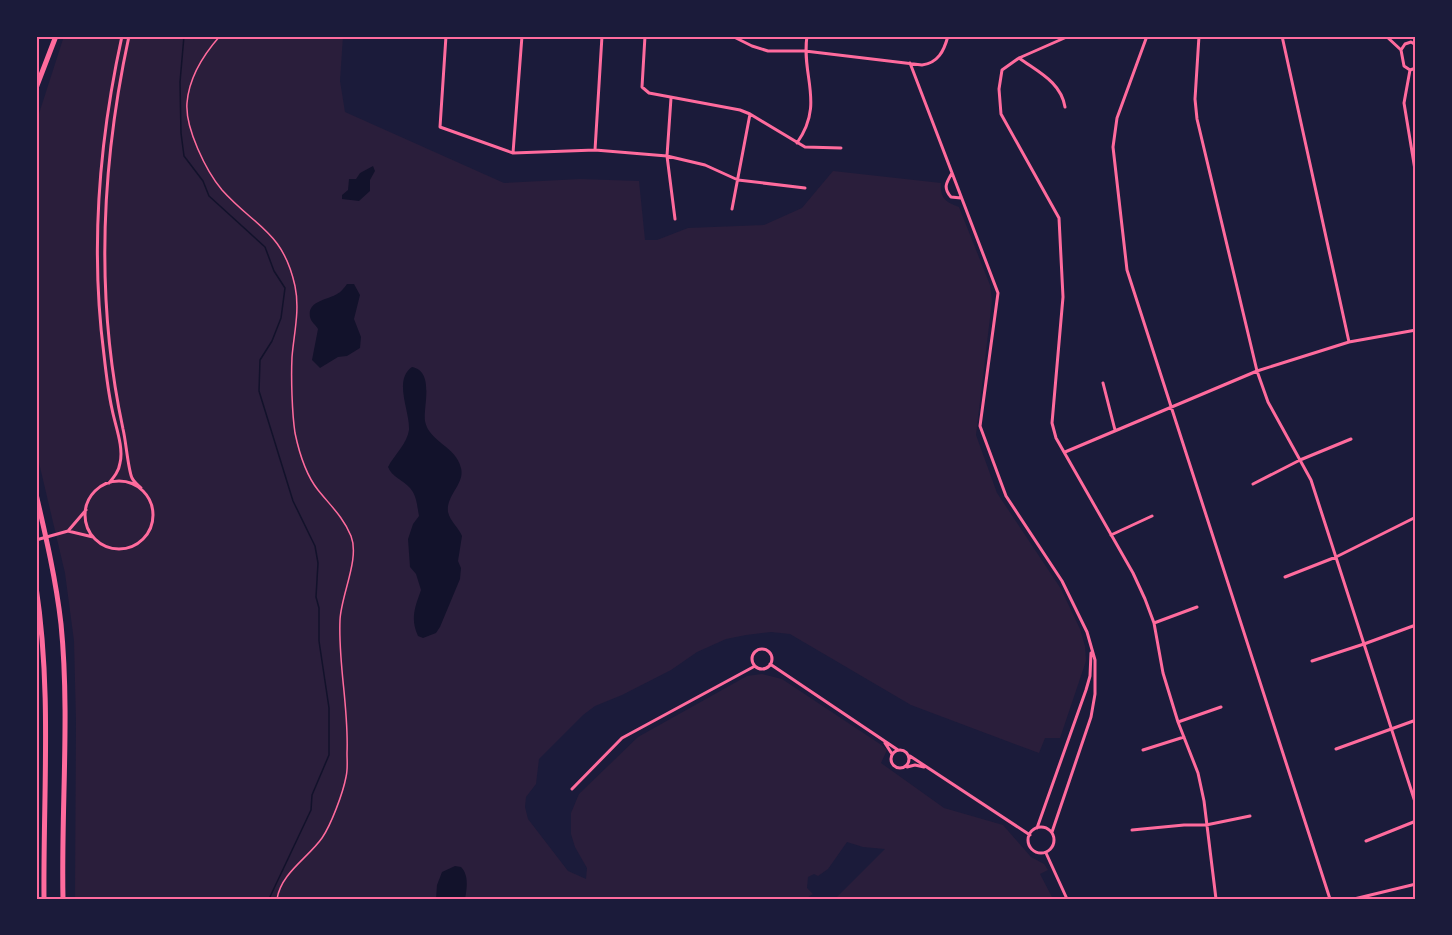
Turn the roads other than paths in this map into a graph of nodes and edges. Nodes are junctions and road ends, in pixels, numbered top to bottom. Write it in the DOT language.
graph roads {
  1 [pos="56,36"];
  2 [pos="122,36"];
  3 [pos="129,36"];
  4 [pos="446,36"];
  5 [pos="522,36"];
  6 [pos="602,36"];
  7 [pos="645,36"];
  8 [pos="732,36"];
  9 [pos="807,36"];
  10 [pos="948,36"];
  11 [pos="1069,36"];
  12 [pos="1147,36"];
  13 [pos="1199,36"];
  14 [pos="1282,36"];
  15 [pos="1386,36"];
  16 [pos="1414,38"];
  17 [pos="1415,44"];
  18 [pos="1401,50"];
  19 [pos="805,51"];
  20 [pos="1019,58"];
  21 [pos="910,63"];
  22 [pos="1416,68"];
  23 [pos="1410,70"];
  24 [pos="36,88"];
  25 [pos="671,98"];
  26 [pos="1065,107"];
  27 [pos="750,114"];
  28 [pos="796,143"];
  29 [pos="841,148"];
  30 [pos="595,150"];
  31 [pos="513,153"];
  32 [pos="667,156"];
  33 [pos="952,173"];
  34 [pos="1416,176"];
  35 [pos="738,180"];
  36 [pos="805,188"];
  37 [pos="962,198"];
  38 [pos="732,209"];
  39 [pos="675,219"];
  40 [pos="1416,330"];
  41 [pos="1349,342"];
  42 [pos="1257,371"];
  43 [pos="1103,383"];
  44 [pos="1170,407"];
  45 [pos="1115,431"];
  46 [pos="1351,439"];
  47 [pos="1064,452"];
  48 [pos="1300,460"];
  49 [pos="109,483"];
  50 [pos="1253,484"];
  51 [pos="141,488"];
  52 [pos="36,494"];
  53 [pos="86,510"];
  54 [pos="1152,516"];
  55 [pos="1416,517"];
  56 [pos="68,531"];
  57 [pos="1111,535"];
  58 [pos="93,537"];
  59 [pos="36,540"];
  60 [pos="1336,557"];
  61 [pos="1286,577"];
  62 [pos="36,587"];
  63 [pos="1197,608"];
  64 [pos="1154,623"];
  65 [pos="1413,626"];
  66 [pos="1364,644"];
  67 [pos="1091,645"];
  68 [pos="1312,661"];
  69 [pos="770,664"];
  70 [pos="755,666"];
  71 [pos="1221,707"];
  72 [pos="1416,720"];
  73 [pos="1178,722"];
  74 [pos="1392,730"];
  75 [pos="1185,737"];
  76 [pos="884,741"];
  77 [pos="1336,748"];
  78 [pos="898,750"];
  79 [pos="1143,750"];
  80 [pos="892,754"];
  81 [pos="910,756"];
  82 [pos="926,767"];
  83 [pos="905,768"];
  84 [pos="572,789"];
  85 [pos="1416,805"];
  86 [pos="1250,816"];
  87 [pos="1416,821"];
  88 [pos="1206,825"];
  89 [pos="1036,828"];
  90 [pos="1132,830"];
  91 [pos="1052,832"];
  92 [pos="1030,835"];
  93 [pos="1366,841"];
  94 [pos="1046,853"];
  95 [pos="1416,884"];
  96 [pos="44,899"];
  97 [pos="63,899"];
  98 [pos="1067,899"];
  99 [pos="1216,899"];
  100 [pos="1330,899"];
  101 [pos="1354,899"];
  1 -- 24 [label="highway"];
  2 -- 49 [label="street"];
  3 -- 51 [label="street"];
  4 -- 31 [label="street"];
  5 -- 31 [label="street"];
  6 -- 30 [label="street"];
  7 -- 25 [label="street"];
  8 -- 19 [label="street"];
  9 -- 19 [label="street"];
  10 -- 21 [label="street"];
  11 -- 20 [label="street"];
  12 -- 44 [label="street"];
  13 -- 42 [label="street"];
  14 -- 41 [label="street"];
  15 -- 18 [label="street"];
  16 -- 17 [label="street"];
  17 -- 18 [label="street"];
  18 -- 23 [label="street"];
  19 -- 21 [label="street"];
  19 -- 28 [label="street"];
  20 -- 26 [label="street"];
  20 -- 47 [label="street"];
  21 -- 33 [label="street"];
  22 -- 23 [label="street"];
  23 -- 34 [label="street"];
  25 -- 27 [label="street"];
  25 -- 32 [label="street"];
  27 -- 28 [label="street"];
  27 -- 35 [label="street"];
  28 -- 29 [label="street"];
  30 -- 31 [label="street"];
  30 -- 32 [label="street"];
  32 -- 35 [label="street"];
  32 -- 39 [label="street"];
  33 -- 37 [label="street"];
  33 -- 37 [label="street"];
  35 -- 36 [label="street"];
  35 -- 38 [label="street"];
  37 -- 67 [label="street"];
  40 -- 41 [label="street"];
  41 -- 42 [label="street"];
  42 -- 44 [label="street"];
  42 -- 48 [label="street"];
  43 -- 45 [label="street"];
  44 -- 45 [label="street"];
  44 -- 100 [label="street"];
  45 -- 47 [label="street"];
  46 -- 48 [label="street"];
  47 -- 57 [label="street"];
  48 -- 50 [label="street"];
  48 -- 60 [label="street"];
  49 -- 51 [label="street"];
  49 -- 53 [label="street"];
  51 -- 58 [label="street"];
  52 -- 97 [label="highway"];
  53 -- 56 [label="street"];
  53 -- 58 [label="street"];
  54 -- 57 [label="street"];
  55 -- 60 [label="street"];
  56 -- 58 [label="street"];
  56 -- 59 [label="street"];
  57 -- 64 [label="street"];
  60 -- 61 [label="street"];
  60 -- 66 [label="street"];
  62 -- 96 [label="highway"];
  63 -- 64 [label="street"];
  64 -- 73 [label="street"];
  65 -- 66 [label="street"];
  66 -- 68 [label="street"];
  66 -- 74 [label="street"];
  67 -- 89 [label="street"];
  67 -- 91 [label="street"];
  69 -- 70 [label="street"];
  69 -- 70 [label="street"];
  69 -- 76 [label="street"];
  70 -- 84 [label="street"];
  71 -- 73 [label="street"];
  72 -- 74 [label="street"];
  73 -- 75 [label="street"];
  74 -- 77 [label="street"];
  74 -- 85 [label="street"];
  75 -- 79 [label="street"];
  75 -- 88 [label="street"];
  76 -- 78 [label="street"];
  76 -- 80 [label="street"];
  78 -- 80 [label="street"];
  78 -- 81 [label="street"];
  80 -- 83 [label="street"];
  81 -- 82 [label="street"];
  81 -- 83 [label="street"];
  82 -- 83 [label="street"];
  82 -- 92 [label="street"];
  86 -- 88 [label="street"];
  87 -- 93 [label="street"];
  88 -- 90 [label="street"];
  88 -- 99 [label="street"];
  89 -- 91 [label="street"];
  89 -- 92 [label="street"];
  91 -- 94 [label="street"];
  92 -- 94 [label="street"];
  94 -- 98 [label="street"];
  95 -- 101 [label="street"];
}
